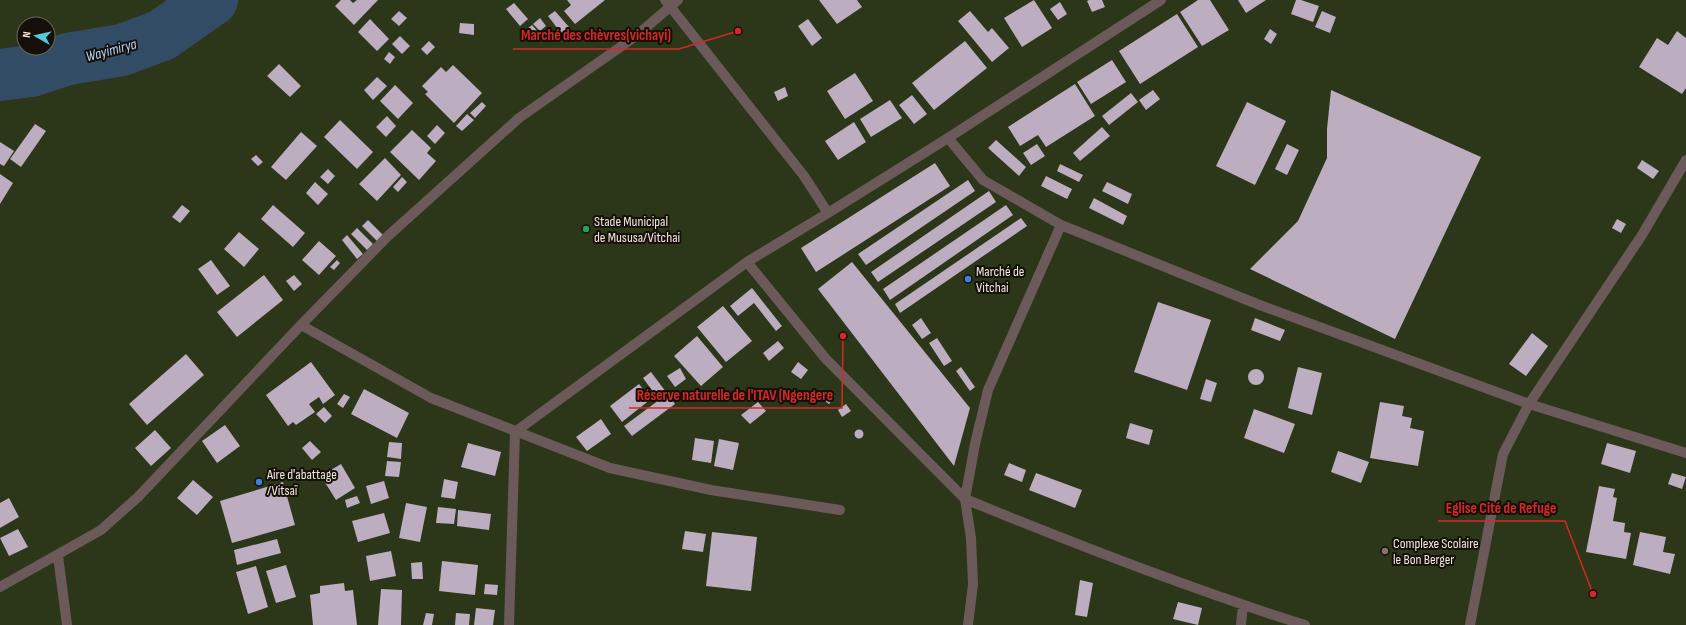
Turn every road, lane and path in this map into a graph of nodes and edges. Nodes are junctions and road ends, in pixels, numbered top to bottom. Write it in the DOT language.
graph roads {
  1 [pos="1161,0"];
  2 [pos="671,2"];
  3 [pos="948,138"];
  4 [pos="1686,160"];
  5 [pos="828,213"];
  6 [pos="1061,225"];
  7 [pos="747,262"];
  8 [pos="301,325"];
  9 [pos="1529,404"];
  10 [pos="515,432"];
  11 [pos="1686,453"];
  12 [pos="965,499"];
  13 [pos="840,510"];
  14 [pos="58,556"];
  15 [pos="0,586"];
  16 [pos="1243,605"];
  17 [pos="67,625"];
  18 [pos="509,625"];
  19 [pos="968,625"];
  20 [pos="1241,625"];
  21 [pos="1306,625"];
  22 [pos="1470,625"];
  1 -- 3 [label="street"];
  2 -- 5 [label="street"];
  2 -- 8 [label="street"];
  3 -- 5 [label="street"];
  3 -- 6 [label="street"];
  4 -- 9 [label="street"];
  5 -- 7 [label="street"];
  6 -- 9 [label="street"];
  6 -- 12 [label="street"];
  7 -- 10 [label="street"];
  7 -- 12 [label="street"];
  8 -- 10 [label="street"];
  8 -- 14 [label="street"];
  9 -- 11 [label="street"];
  9 -- 22 [label="street"];
  10 -- 13 [label="street"];
  10 -- 18 [label="street"];
  12 -- 16 [label="street"];
  12 -- 19 [label="street"];
  14 -- 15 [label="street"];
  14 -- 17 [label="street"];
  16 -- 20 [label="street"];
  16 -- 21 [label="street"];
}
